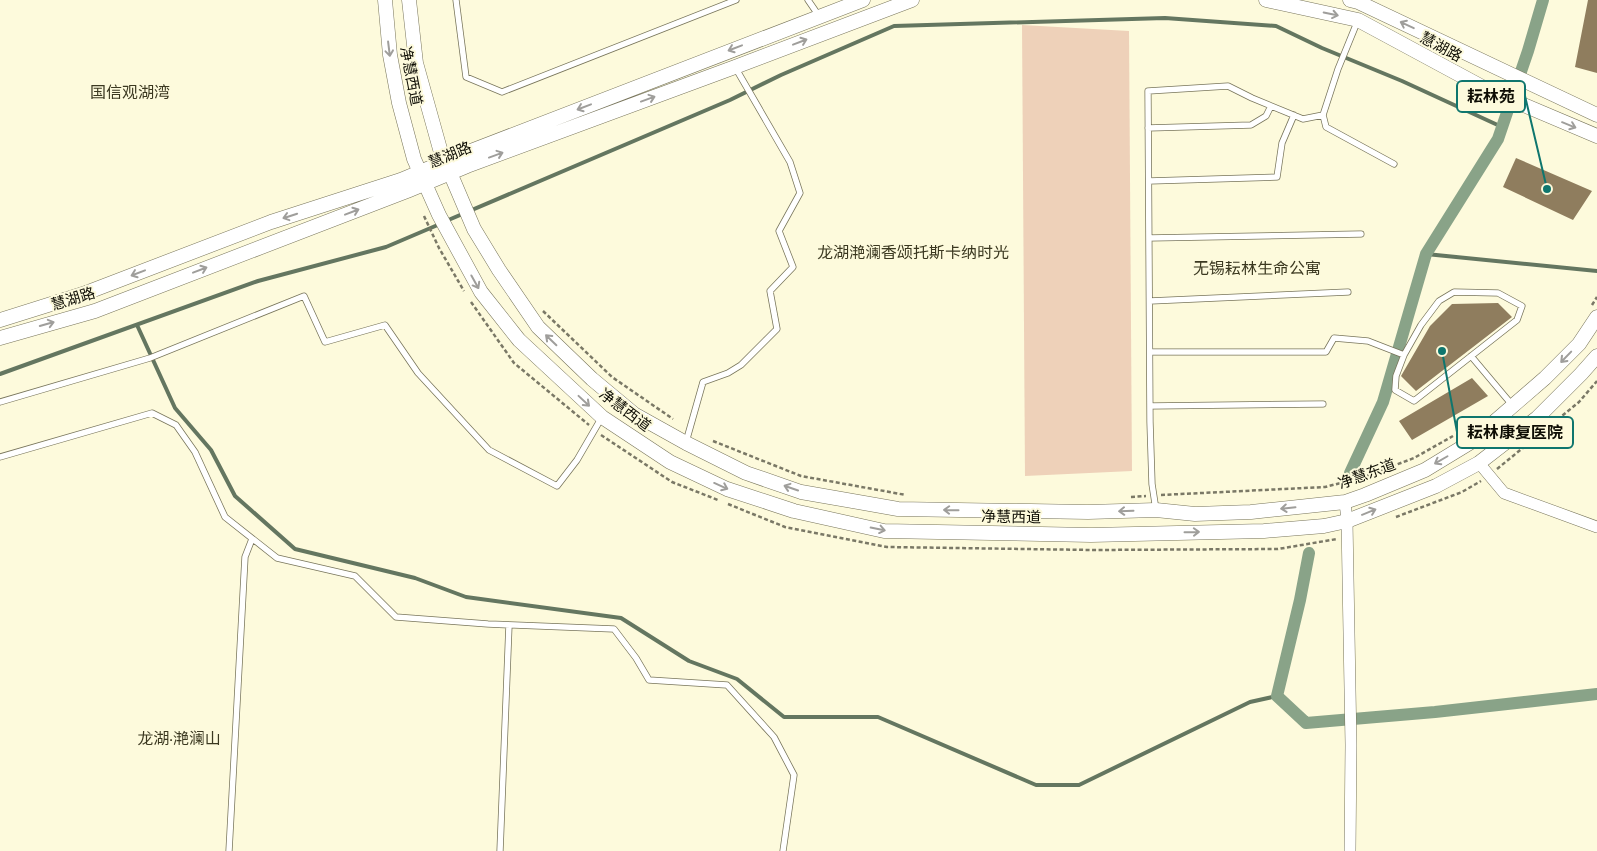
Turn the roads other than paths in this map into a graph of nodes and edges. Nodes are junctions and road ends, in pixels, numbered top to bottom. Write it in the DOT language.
graph roads {
  1 [pos="385,0"];
  2 [pos="409,0"];
  3 [pos="456,0"];
  4 [pos="736,0"];
  5 [pos="808,0"];
  6 [pos="862,0"];
  7 [pos="912,0"];
  8 [pos="1266,0"];
  9 [pos="1350,0"];
  10 [pos="819,16"];
  11 [pos="1358,20"];
  12 [pos="735,67"];
  13 [pos="1271,106"];
  14 [pos="1323,115"];
  15 [pos="1597,115"];
  16 [pos="1294,116"];
  17 [pos="1148,128"];
  18 [pos="1597,136"];
  19 [pos="1394,164"];
  20 [pos="448,167"];
  21 [pos="422,178"];
  22 [pos="1149,182"];
  23 [pos="1361,234"];
  24 [pos="1149,238"];
  25 [pos="1348,292"];
  26 [pos="1150,300"];
  27 [pos="1596,318"];
  28 [pos="0,320"];
  29 [pos="0,338"];
  30 [pos="1150,352"];
  31 [pos="1402,355"];
  32 [pos="1471,356"];
  33 [pos="1597,356"];
  34 [pos="0,402"];
  35 [pos="1323,404"];
  36 [pos="1150,406"];
  37 [pos="1513,406"];
  38 [pos="602,417"];
  39 [pos="688,437"];
  40 [pos="0,457"];
  41 [pos="1479,463"];
  42 [pos="1345,502"];
  43 [pos="1156,510"];
  44 [pos="1088,512"];
  45 [pos="1347,521"];
  46 [pos="1597,527"];
  47 [pos="252,539"];
  48 [pos="509,625"];
  49 [pos="229,851"];
  50 [pos="500,851"];
  51 [pos="783,851"];
  52 [pos="1350,851"];
  1 -- 21 [label="street, 净慧西道, one-way"];
  2 -- 20 [label="street, 净慧西道"];
  3 -- 4 [label="lane"];
  5 -- 10 [label="lane"];
  6 -- 10 [label="street, 慧湖路"];
  12 -- 7 [label="street, 慧湖路, one-way"];
  8 -- 11 [label="street, 慧湖路, one-way"];
  15 -- 9 [label="street, 慧湖路, one-way"];
  10 -- 20 [label="street, 慧湖路, one-way"];
  11 -- 14 [label="lane"];
  11 -- 18 [label="street, 慧湖路, one-way"];
  20 -- 12 [label="street, 慧湖路, one-way"];
  12 -- 39 [label="lane"];
  13 -- 16 [label="lane"];
  13 -- 17 [label="lane"];
  13 -- 17 [label="lane"];
  14 -- 16 [label="lane"];
  14 -- 19 [label="lane"];
  16 -- 22 [label="lane"];
  17 -- 22 [label="lane"];
  20 -- 21 [label="street, 慧湖路"];
  39 -- 20 [label="street, 净慧西道, one-way"];
  21 -- 28 [label="street, 慧湖路, one-way"];
  29 -- 21 [label="street, 慧湖路, one-way"];
  21 -- 38 [label="street, 净慧西道, one-way"];
  22 -- 24 [label="lane"];
  23 -- 24 [label="lane"];
  24 -- 26 [label="lane"];
  25 -- 26 [label="lane"];
  26 -- 30 [label="lane"];
  27 -- 37 [label="street, 净慧东道, one-way"];
  30 -- 31 [label="lane"];
  30 -- 36 [label="lane"];
  31 -- 32 [label="lane"];
  31 -- 32 [label="lane"];
  32 -- 37 [label="lane"];
  33 -- 41 [label="street"];
  34 -- 38 [label="lane"];
  35 -- 36 [label="lane"];
  36 -- 43 [label="lane"];
  37 -- 42 [label="street, 净慧东道, one-way"];
  38 -- 45 [label="street, 净慧西道, one-way"];
  44 -- 39 [label="street, 净慧西道, one-way"];
  40 -- 47 [label="lane"];
  45 -- 41 [label="street, one-way"];
  41 -- 46 [label="street"];
  42 -- 43 [label="street, 净慧东道, one-way"];
  42 -- 45 [label="street"];
  43 -- 44 [label="street, 净慧东道, one-way"];
  45 -- 52 [label="street"];
  47 -- 48 [label="lane"];
  47 -- 49 [label="lane"];
  48 -- 50 [label="lane"];
  48 -- 51 [label="lane"];
}
